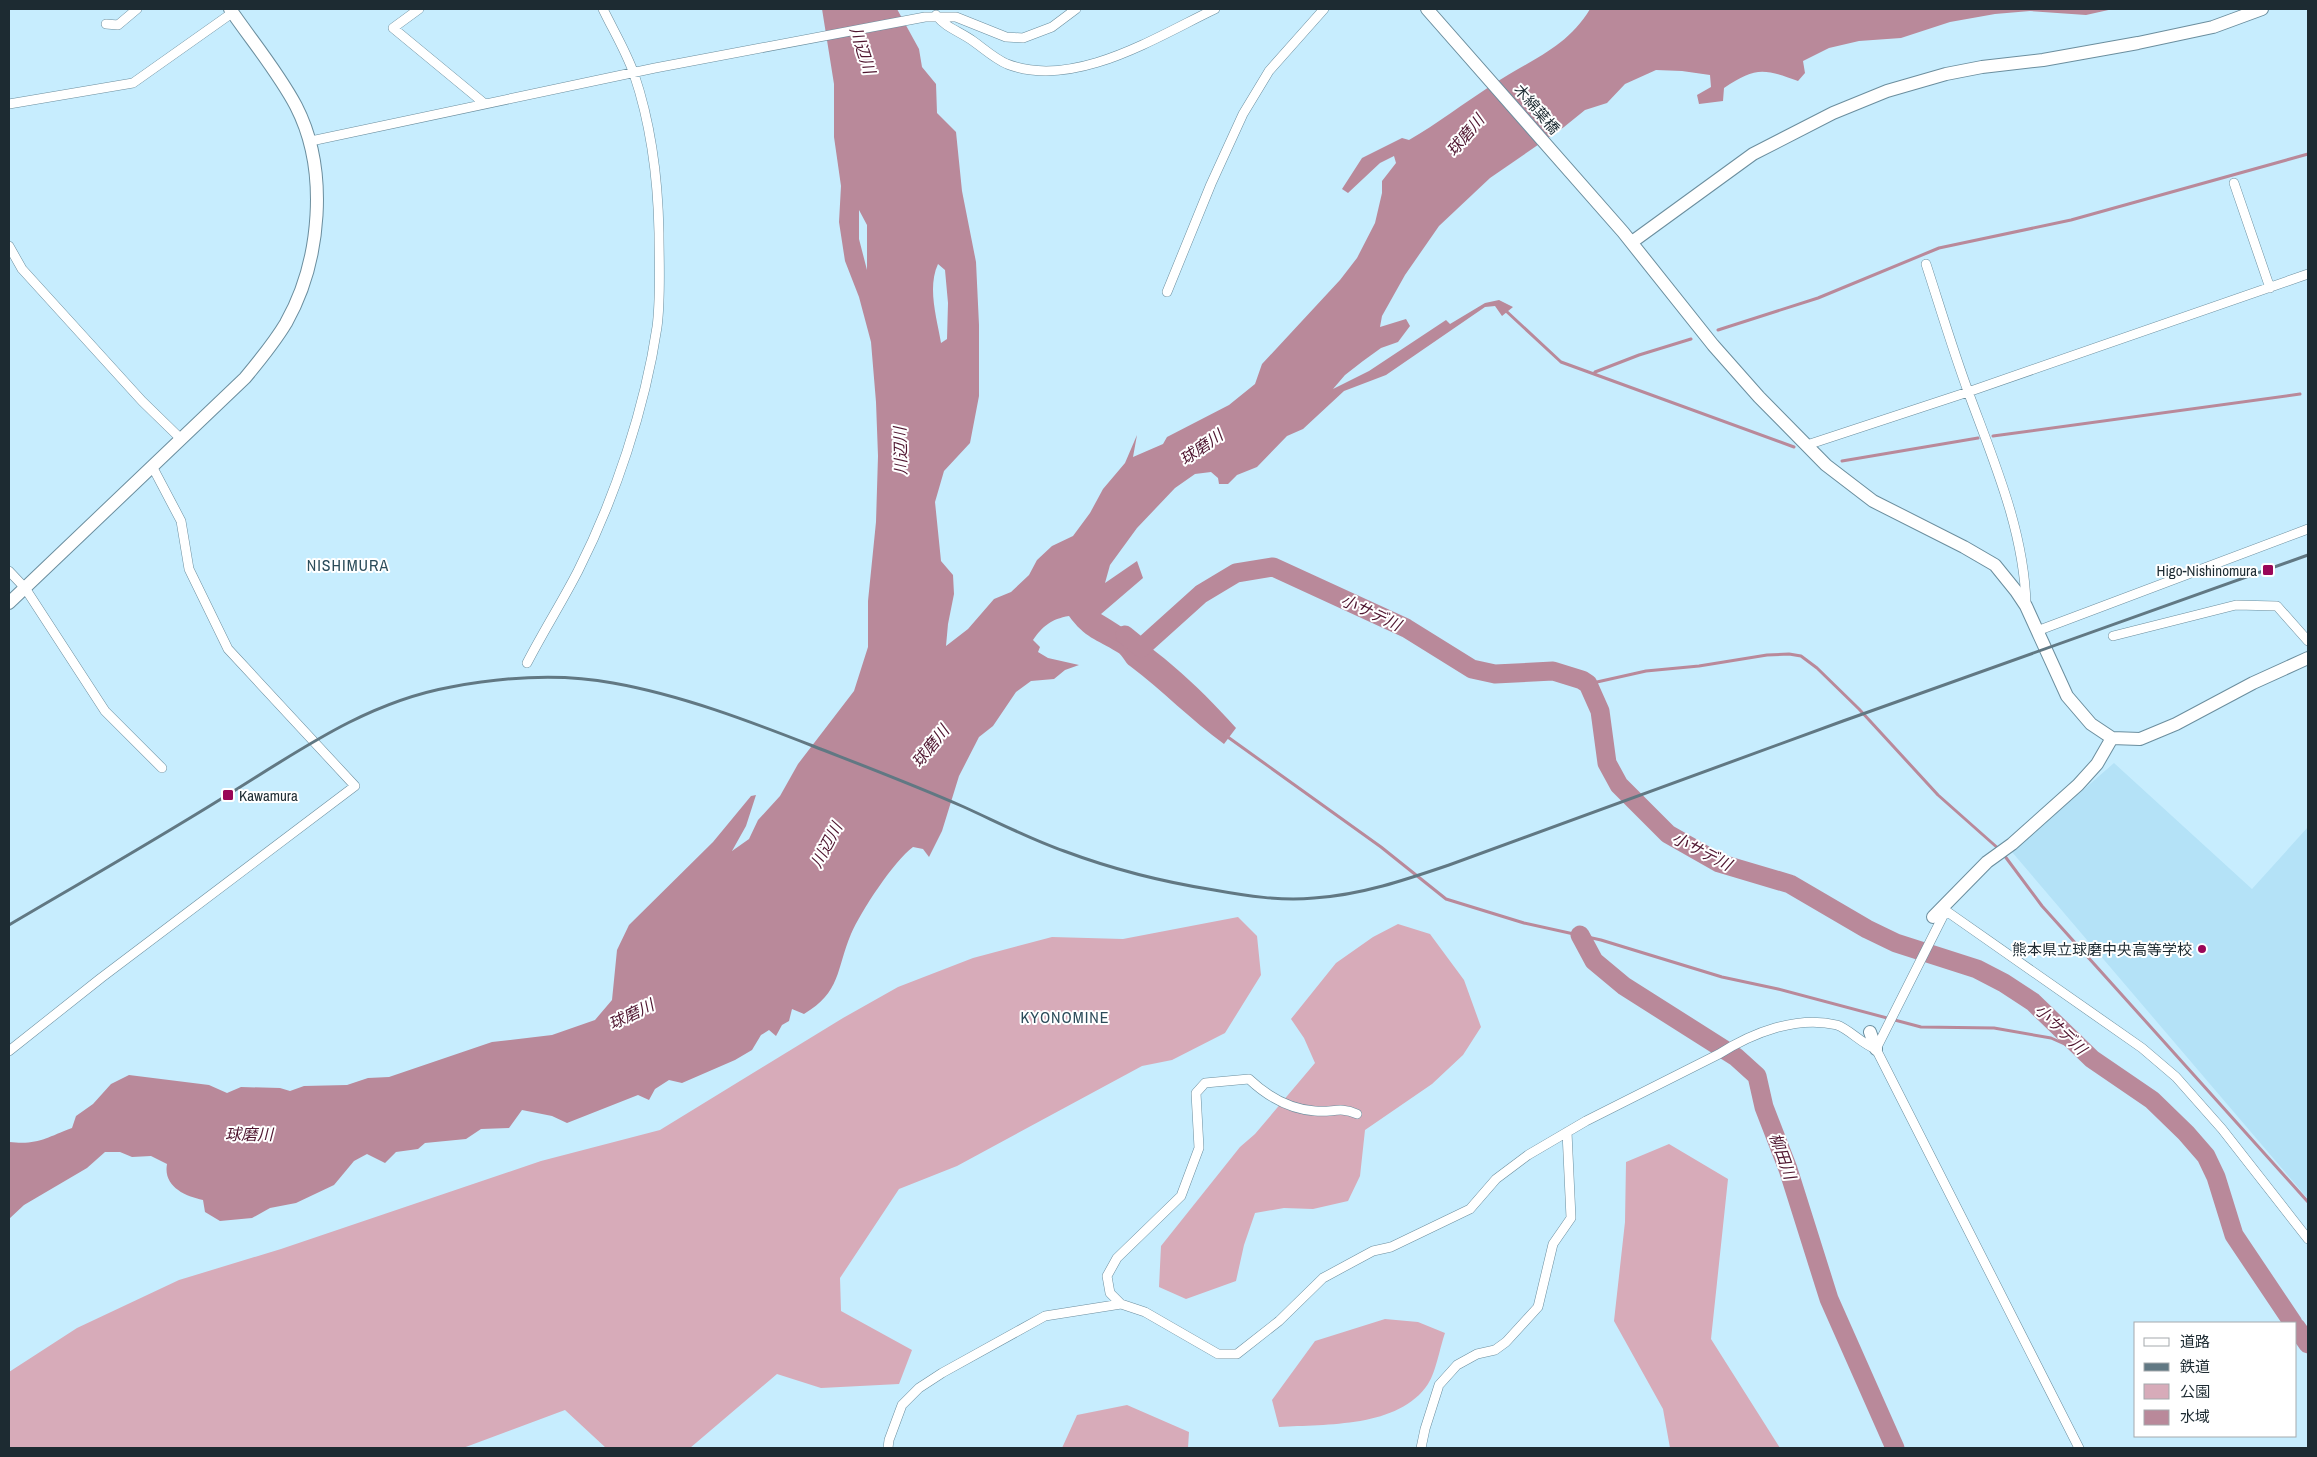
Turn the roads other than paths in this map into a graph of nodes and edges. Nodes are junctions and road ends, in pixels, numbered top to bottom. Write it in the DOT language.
graph roads {
  1 [pos="137,9"];
  2 [pos="419,9"];
  3 [pos="603,9"];
  4 [pos="1076,9"];
  5 [pos="1215,9"];
  6 [pos="1324,9"];
  7 [pos="1427,9"];
  8 [pos="2262,9"];
  9 [pos="231,11"];
  10 [pos="936,15"];
  11 [pos="106,24"];
  12 [pos="634,73"];
  13 [pos="9,104"];
  14 [pos="485,104"];
  15 [pos="310,141"];
  16 [pos="2234,182"];
  17 [pos="1632,242"];
  18 [pos="9,246"];
  19 [pos="1926,264"];
  20 [pos="2308,274"];
  21 [pos="2270,288"];
  22 [pos="1167,292"];
  23 [pos="1968,392"];
  24 [pos="180,438"];
  25 [pos="1807,445"];
  26 [pos="152,466"];
  27 [pos="2308,529"];
  28 [pos="9,571"];
  29 [pos="24,588"];
  30 [pos="9,603"];
  31 [pos="2026,606"];
  32 [pos="2037,631"];
  33 [pos="2113,636"];
  34 [pos="2308,641"];
  35 [pos="2308,658"];
  36 [pos="526,663"];
  37 [pos="2112,738"];
  38 [pos="162,768"];
  39 [pos="1937,912"];
  40 [pos="1870,1032"];
  41 [pos="1876,1049"];
  42 [pos="9,1051"];
  43 [pos="1357,1114"];
  44 [pos="1567,1132"];
  45 [pos="2308,1239"];
  46 [pos="1121,1304"];
  47 [pos="888,1448"];
  48 [pos="1421,1448"];
  49 [pos="2079,1448"];
  1 -- 11 [label="street"];
  2 -- 14 [label="street"];
  3 -- 12 [label="street"];
  4 -- 10 [label="street"];
  5 -- 10 [label="street"];
  6 -- 22 [label="street"];
  7 -- 17 [label="main road, 木綿葉橋"];
  8 -- 17 [label="main road"];
  9 -- 13 [label="street"];
  9 -- 15 [label="main road"];
  10 -- 12 [label="street"];
  12 -- 14 [label="street"];
  12 -- 36 [label="street"];
  14 -- 15 [label="street"];
  15 -- 24 [label="main road"];
  16 -- 21 [label="street"];
  17 -- 25 [label="main road, 木綿葉橋"];
  18 -- 24 [label="street"];
  19 -- 23 [label="street"];
  20 -- 21 [label="street"];
  21 -- 23 [label="street"];
  23 -- 25 [label="street"];
  23 -- 31 [label="street"];
  24 -- 26 [label="main road"];
  25 -- 31 [label="main road, 木綿葉橋"];
  26 -- 29 [label="main road"];
  26 -- 42 [label="street"];
  27 -- 32 [label="street"];
  28 -- 29 [label="street"];
  29 -- 30 [label="main road"];
  29 -- 38 [label="street"];
  31 -- 32 [label="main road, 木綿葉橋"];
  32 -- 37 [label="main road, 木綿葉橋"];
  33 -- 34 [label="street"];
  35 -- 37 [label="main road"];
  37 -- 39 [label="main road"];
  39 -- 41 [label="street"];
  39 -- 45 [label="street"];
  40 -- 41 [label="main road"];
  41 -- 44 [label="street"];
  41 -- 49 [label="street"];
  43 -- 46 [label="street"];
  44 -- 46 [label="street"];
  44 -- 48 [label="street"];
  46 -- 47 [label="street"];
}
